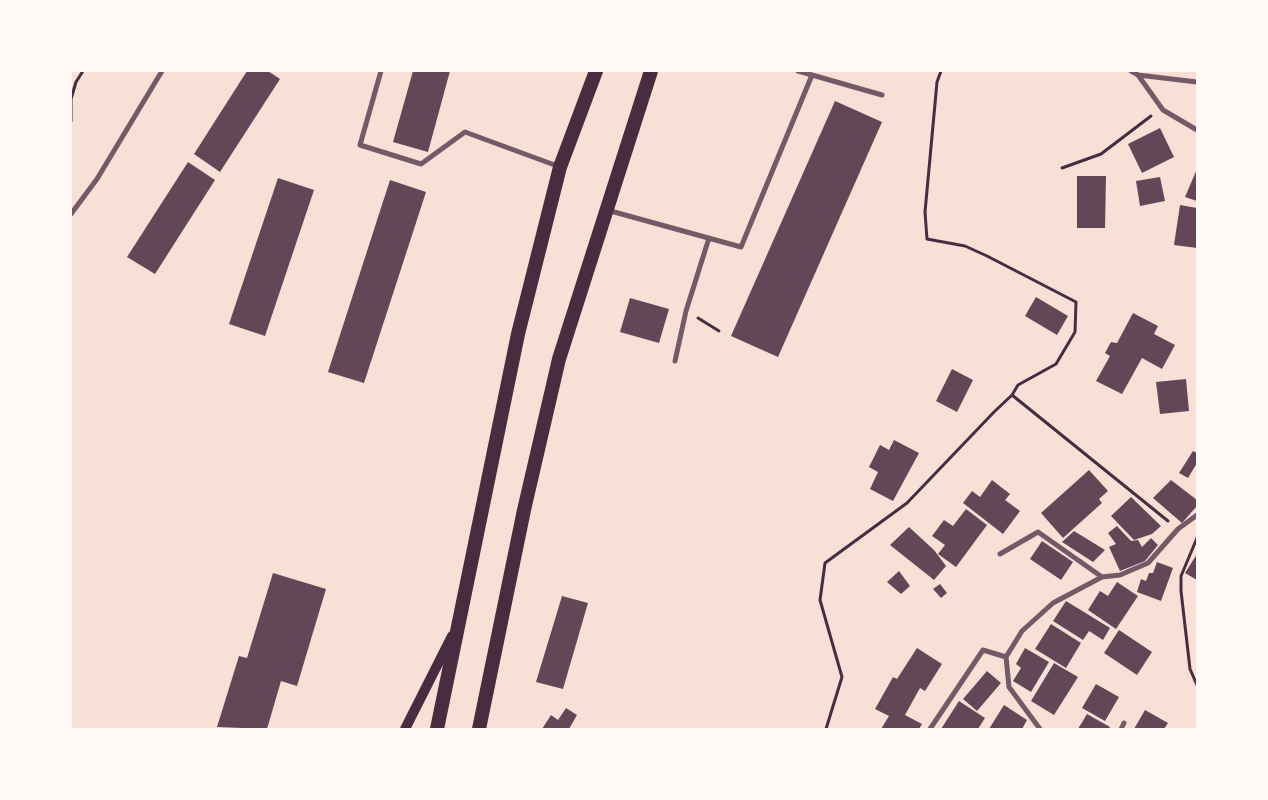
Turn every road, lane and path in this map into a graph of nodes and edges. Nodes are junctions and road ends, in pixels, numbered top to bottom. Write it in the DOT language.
graph roads {
  1 [pos="83,71"];
  2 [pos="162,71"];
  3 [pos="381,71"];
  4 [pos="596,71"];
  5 [pos="651,71"];
  6 [pos="798,71"];
  7 [pos="941,71"];
  8 [pos="1131,71"];
  9 [pos="812,75"];
  10 [pos="1138,76"];
  11 [pos="1197,82"];
  12 [pos="882,95"];
  13 [pos="71,99"];
  14 [pos="1163,110"];
  15 [pos="71,121"];
  16 [pos="1197,130"];
  17 [pos="560,167"];
  18 [pos="1062,168"];
  19 [pos="607,210"];
  20 [pos="71,214"];
  21 [pos="709,238"];
  22 [pos="686,311"];
  23 [pos="719,331"];
  24 [pos="675,361"];
  25 [pos="1012,396"];
  26 [pos="1197,515"];
  27 [pos="1190,522"];
  28 [pos="1197,526"];
  29 [pos="1178,530"];
  30 [pos="1197,538"];
  31 [pos="1000,554"];
  32 [pos="1102,577"];
  33 [pos="456,630"];
  34 [pos="1006,657"];
  35 [pos="1197,685"];
  36 [pos="1124,723"];
  37 [pos="405,729"];
  38 [pos="437,729"];
  39 [pos="479,729"];
  40 [pos="826,729"];
  41 [pos="930,729"];
  42 [pos="1040,729"];
  43 [pos="1120,729"];
  1 -- 13 [label="path"];
  2 -- 20 [label="street"];
  3 -- 17 [label="street"];
  4 -- 17 [label="highway"];
  5 -- 19 [label="highway"];
  6 -- 9 [label="street"];
  7 -- 25 [label="path"];
  8 -- 10 [label="street"];
  9 -- 12 [label="street"];
  9 -- 21 [label="street"];
  10 -- 11 [label="street"];
  10 -- 14 [label="street"];
  13 -- 15 [label="path"];
  14 -- 16 [label="street"];
  14 -- 18 [label="path"];
  17 -- 33 [label="highway"];
  19 -- 21 [label="street"];
  19 -- 39 [label="highway"];
  21 -- 22 [label="street"];
  22 -- 23 [label="path"];
  22 -- 24 [label="street"];
  25 -- 29 [label="path"];
  25 -- 40 [label="path"];
  26 -- 27 [label="street"];
  27 -- 28 [label="street"];
  27 -- 29 [label="street"];
  29 -- 32 [label="street"];
  30 -- 35 [label="path"];
  31 -- 32 [label="street"];
  32 -- 34 [label="street"];
  33 -- 37 [label="main road"];
  33 -- 38 [label="highway"];
  34 -- 41 [label="street"];
  34 -- 42 [label="street"];
  36 -- 43 [label="street"];
}
